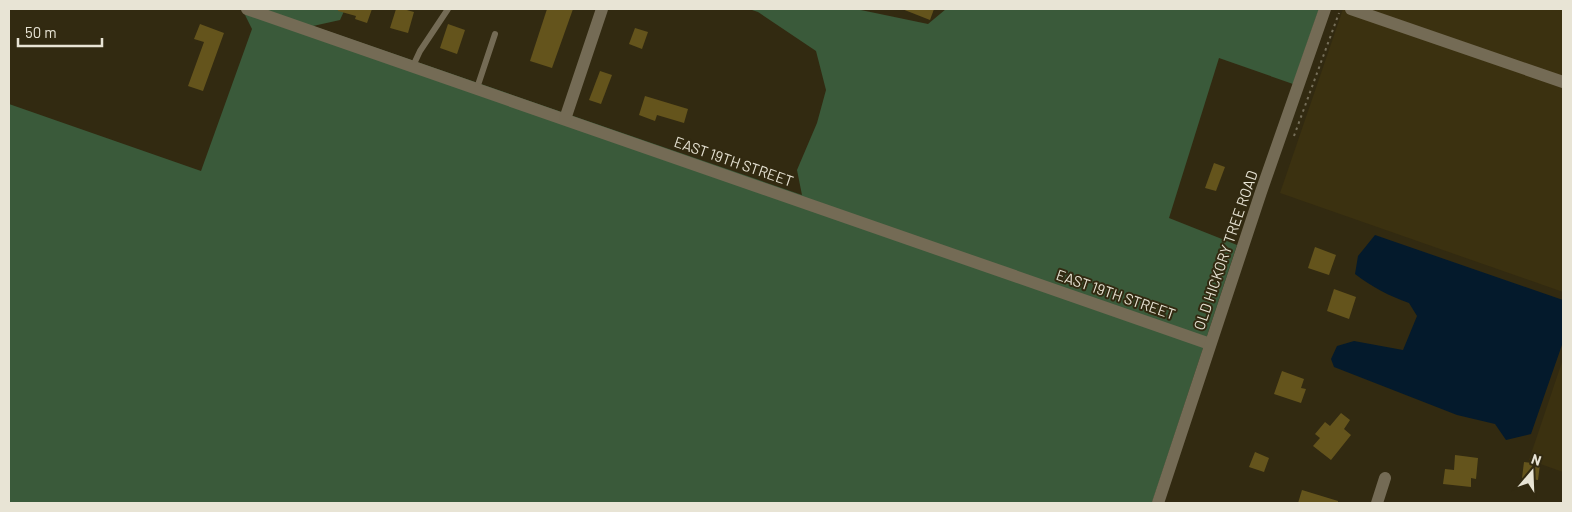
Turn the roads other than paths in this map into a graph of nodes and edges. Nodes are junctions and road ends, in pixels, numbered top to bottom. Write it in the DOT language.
graph roads {
  1 [pos="247,9"];
  2 [pos="448,9"];
  3 [pos="602,9"];
  4 [pos="1325,9"];
  5 [pos="1351,9"];
  6 [pos="495,34"];
  7 [pos="413,66"];
  8 [pos="1563,82"];
  9 [pos="477,88"];
  10 [pos="565,119"];
  11 [pos="1210,344"];
  12 [pos="1386,478"];
  13 [pos="1158,503"];
  14 [pos="1377,503"];
  1 -- 7 [label="street, EAST 19TH STREET"];
  2 -- 7 [label="lane"];
  3 -- 10 [label="street"];
  4 -- 11 [label="street, OLD HICKORY TREE ROAD"];
  5 -- 8 [label="street"];
  6 -- 9 [label="lane"];
  7 -- 9 [label="street, EAST 19TH STREET"];
  9 -- 10 [label="street, EAST 19TH STREET"];
  10 -- 11 [label="street, EAST 19TH STREET"];
  11 -- 13 [label="street, OLD HICKORY TREE ROAD"];
  12 -- 14 [label="street"];
}
